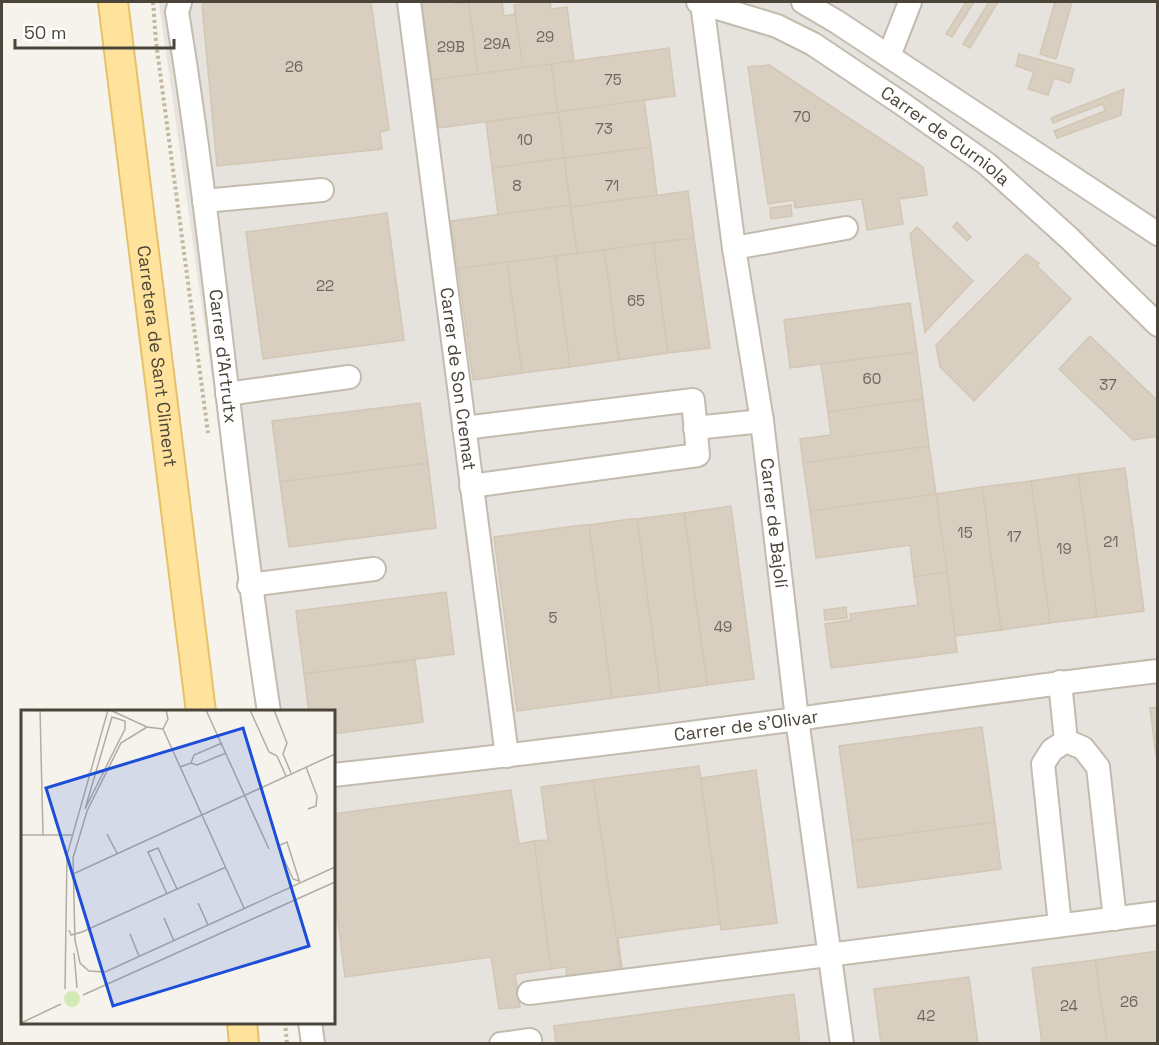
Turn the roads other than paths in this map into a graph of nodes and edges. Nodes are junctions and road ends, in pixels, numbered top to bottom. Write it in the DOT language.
graph roads {
  1 [pos="112,2"];
  2 [pos="180,2"];
  3 [pos="409,2"];
  4 [pos="700,2"];
  5 [pos="802,2"];
  6 [pos="910,2"];
  7 [pos="889,57"];
  8 [pos="322,190"];
  9 [pos="204,201"];
  10 [pos="846,228"];
  11 [pos="1072,233"];
  12 [pos="1158,234"];
  13 [pos="734,248"];
  14 [pos="1158,250"];
  15 [pos="1158,306"];
  16 [pos="1158,325"];
  17 [pos="350,377"];
  18 [pos="227,394"];
  19 [pos="762,421"];
  20 [pos="464,428"];
  21 [pos="695,428"];
  22 [pos="471,486"];
  23 [pos="374,569"];
  24 [pos="249,585"];
  25 [pos="1158,671"];
  26 [pos="1060,682"];
  27 [pos="201,710"];
  28 [pos="269,710"];
  29 [pos="796,719"];
  30 [pos="1066,741"];
  31 [pos="507,756"];
  32 [pos="334,775"];
  33 [pos="1158,913"];
  34 [pos="1115,919"];
  35 [pos="1060,926"];
  36 [pos="830,956"];
  37 [pos="529,993"];
  38 [pos="242,1024"];
  39 [pos="310,1024"];
  40 [pos="244,1044"];
  41 [pos="313,1044"];
  42 [pos="501,1044"];
  43 [pos="530,1044"];
  44 [pos="842,1044"];
  1 -- 27 [label="main road, Carretera de Sant Climent"];
  2 -- 9 [label="street, Carrer d'Artrutx"];
  3 -- 20 [label="street, Carrer de Son Cremat"];
  4 -- 11 [label="street, Carrer de Curniola"];
  4 -- 13 [label="street, Carrer de Bajolí"];
  5 -- 7 [label="street, Carrer de Curniola"];
  6 -- 7 [label="street"];
  7 -- 12 [label="street, Carrer de Curniola"];
  8 -- 9 [label="street"];
  9 -- 18 [label="street, Carrer d'Artrutx"];
  10 -- 13 [label="street"];
  11 -- 14 [label="street"];
  11 -- 15 [label="street"];
  11 -- 16 [label="street, Carrer de Curniola"];
  13 -- 19 [label="street, Carrer de Bajolí"];
  17 -- 18 [label="street"];
  18 -- 24 [label="street, Carrer d'Artrutx"];
  19 -- 21 [label="street"];
  19 -- 29 [label="street, Carrer de Bajolí"];
  20 -- 21 [label="street"];
  20 -- 22 [label="street, Carrer de Son Cremat"];
  21 -- 22 [label="street"];
  22 -- 31 [label="street, Carrer de Son Cremat"];
  23 -- 24 [label="street"];
  24 -- 28 [label="street, Carrer d'Artrutx"];
  25 -- 26 [label="street, Carrer de s'Olivar"];
  26 -- 29 [label="street, Carrer de s'Olivar"];
  26 -- 30 [label="street"];
  29 -- 31 [label="street, Carrer de s'Olivar"];
  29 -- 36 [label="street, Carrer de Bajolí"];
  30 -- 34 [label="street"];
  30 -- 35 [label="street"];
  31 -- 32 [label="street, Carrer de s'Olivar"];
  33 -- 34 [label="street"];
  34 -- 35 [label="street"];
  35 -- 36 [label="street"];
  36 -- 37 [label="street"];
  36 -- 44 [label="street, Carrer de Bajolí"];
  38 -- 40 [label="main road"];
  39 -- 41 [label="street"];
  42 -- 43 [label="street"];
}
